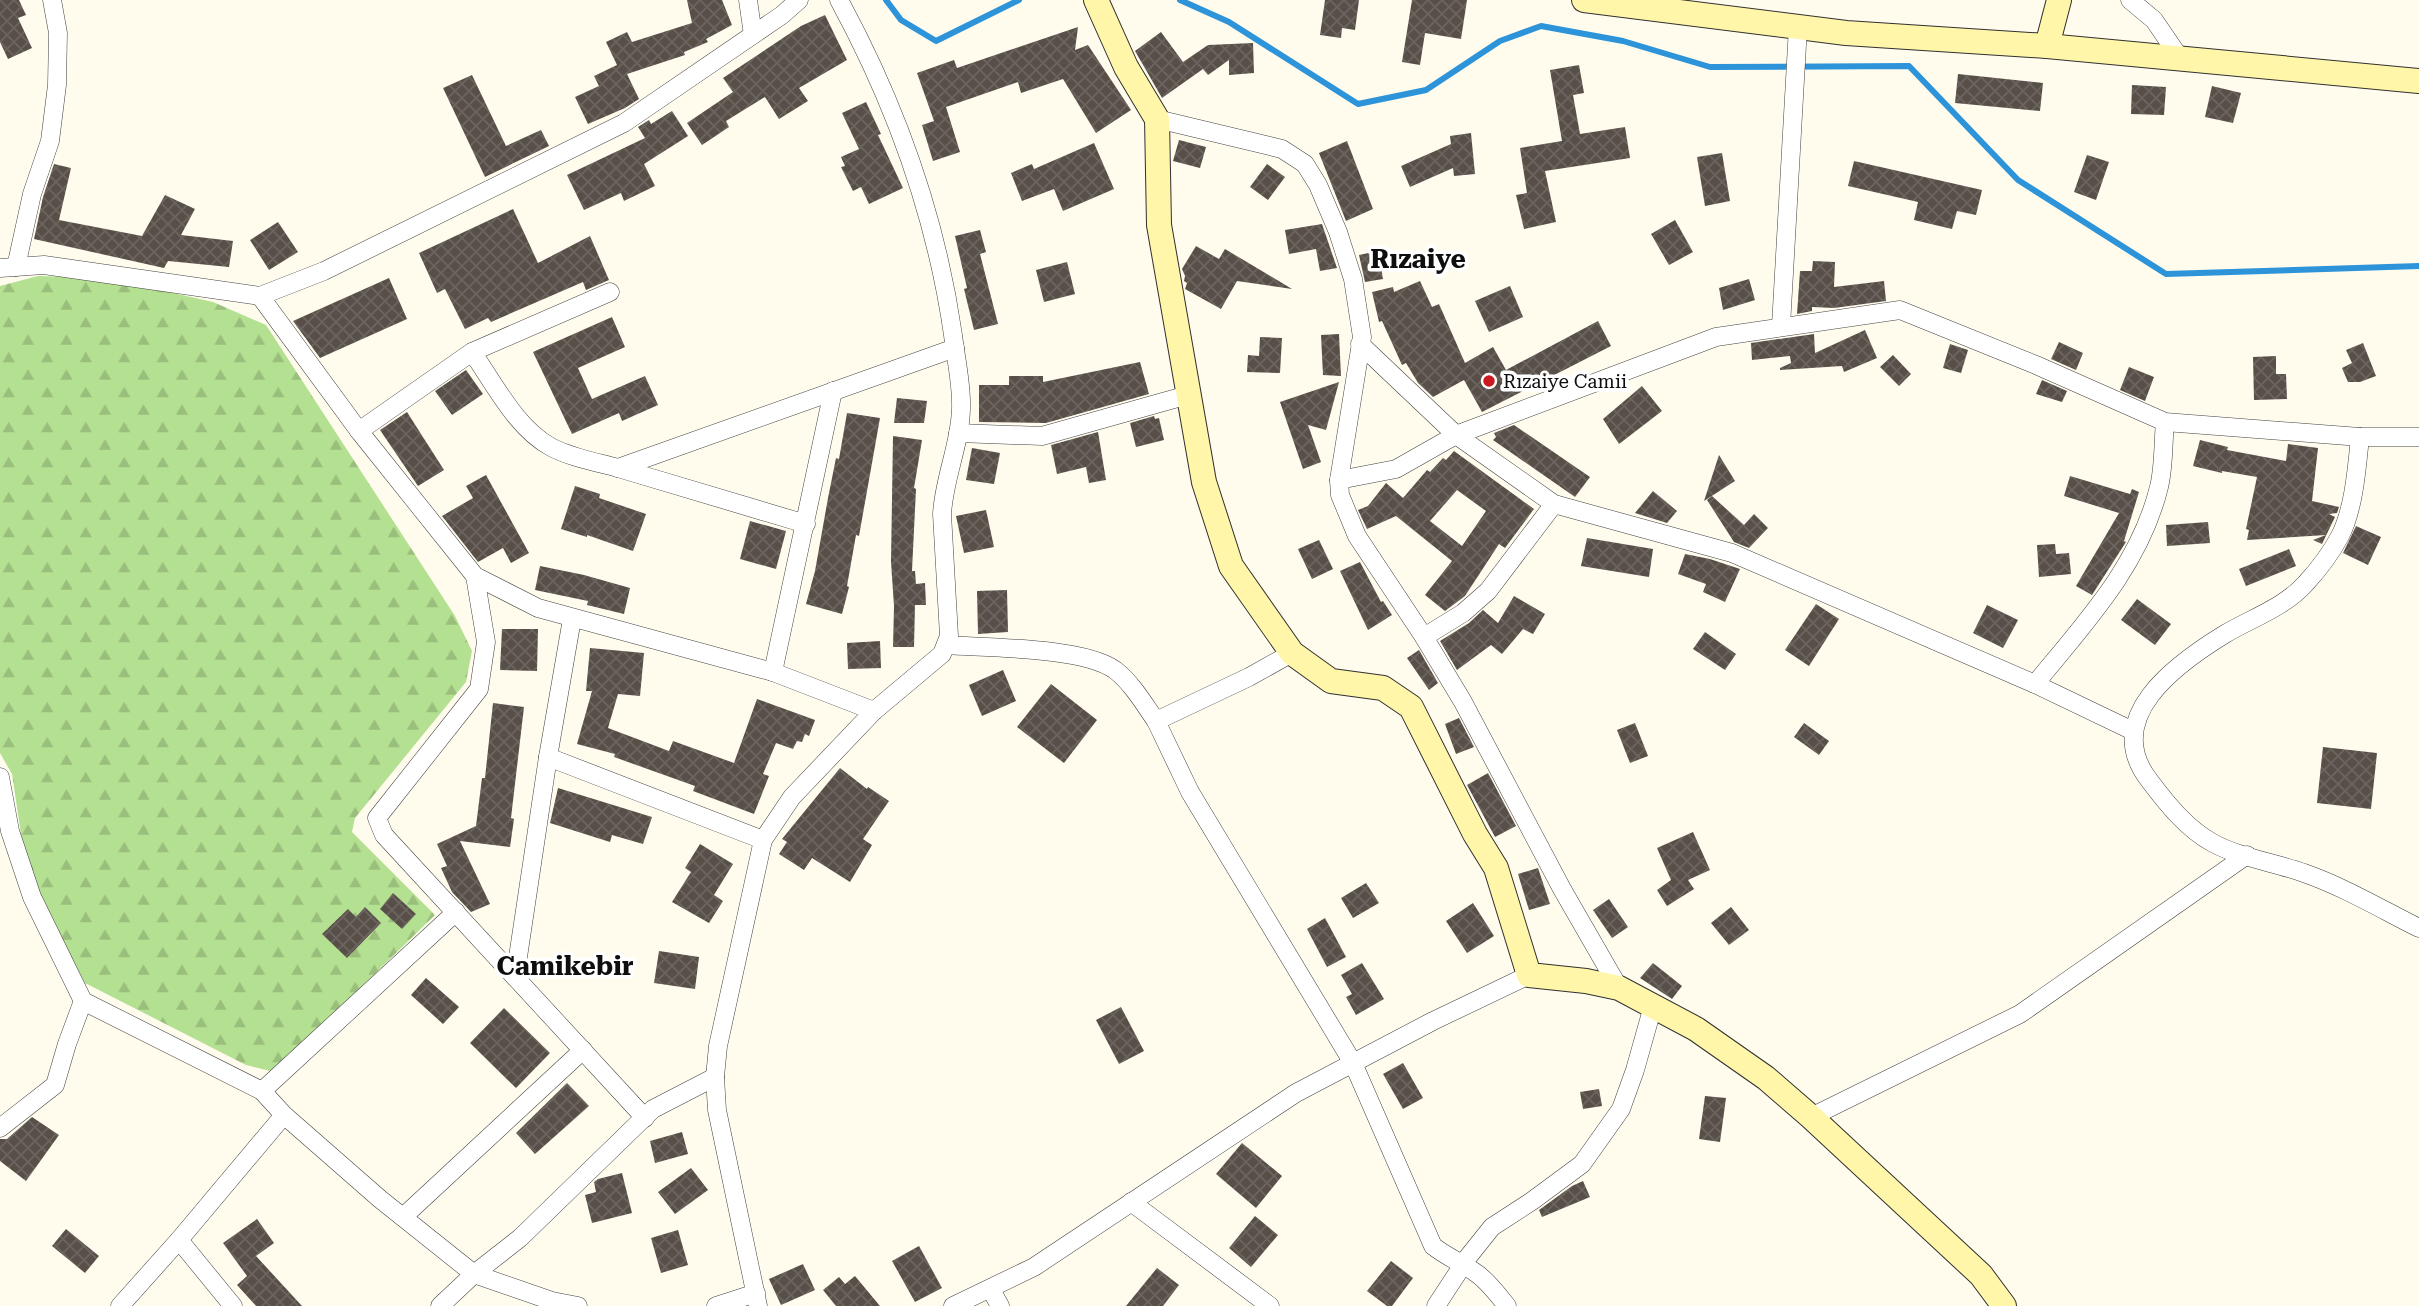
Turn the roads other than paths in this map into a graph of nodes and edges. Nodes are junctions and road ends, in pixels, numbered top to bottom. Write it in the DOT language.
graph roads {
  1 [pos="52,0"];
  2 [pos="748,0"];
  3 [pos="799,0"];
  4 [pos="839,0"];
  5 [pos="1096,0"];
  6 [pos="1584,0"];
  7 [pos="2059,0"];
  8 [pos="2130,0"];
  9 [pos="1798,27"];
  10 [pos="753,35"];
  11 [pos="2047,46"];
  12 [pos="2180,58"];
  13 [pos="2419,81"];
  14 [pos="1157,119"];
  15 [pos="5,266"];
  16 [pos="610,292"];
  17 [pos="260,296"];
  18 [pos="1781,326"];
  19 [pos="1360,344"];
  20 [pos="955,348"];
  21 [pos="472,352"];
  22 [pos="833,391"];
  23 [pos="1188,395"];
  24 [pos="2165,422"];
  25 [pos="359,431"];
  26 [pos="958,433"];
  27 [pos="1455,435"];
  28 [pos="2360,437"];
  29 [pos="2419,437"];
  30 [pos="618,468"];
  31 [pos="1339,480"];
  32 [pos="1554,504"];
  33 [pos="806,524"];
  34 [pos="475,576"];
  35 [pos="572,619"];
  36 [pos="1423,636"];
  37 [pos="946,645"];
  38 [pos="1292,653"];
  39 [pos="773,672"];
  40 [pos="2035,684"];
  41 [pos="874,711"];
  42 [pos="1156,721"];
  43 [pos="2133,731"];
  44 [pos="548,757"];
  45 [pos="0,777"];
  46 [pos="3,807"];
  47 [pos="763,840"];
  48 [pos="2247,855"];
  49 [pos="456,912"];
  50 [pos="2419,928"];
  51 [pos="1529,975"];
  52 [pos="515,977"];
  53 [pos="1619,988"];
  54 [pos="83,1001"];
  55 [pos="1653,1006"];
  56 [pos="583,1050"];
  57 [pos="1353,1063"];
  58 [pos="715,1077"];
  59 [pos="262,1091"];
  60 [pos="284,1115"];
  61 [pos="1811,1117"];
  62 [pos="645,1118"];
  63 [pos="0,1128"];
  64 [pos="1131,1202"];
  65 [pos="403,1217"];
  66 [pos="179,1240"];
  67 [pos="1464,1264"];
  68 [pos="474,1273"];
  69 [pos="990,1290"];
  70 [pos="757,1300"];
  71 [pos="126,1304"];
  72 [pos="233,1306"];
  73 [pos="440,1306"];
  74 [pos="578,1306"];
  75 [pos="716,1306"];
  76 [pos="953,1306"];
  77 [pos="1000,1306"];
  78 [pos="1270,1306"];
  79 [pos="1436,1306"];
  80 [pos="1507,1306"];
  81 [pos="2004,1306"];
  1 -- 15 [label="street"];
  2 -- 10 [label="street"];
  3 -- 10 [label="street"];
  4 -- 20 [label="street"];
  5 -- 14 [label="street"];
  6 -- 9 [label="street"];
  7 -- 11 [label="street"];
  8 -- 12 [label="street"];
  9 -- 11 [label="street"];
  9 -- 18 [label="street"];
  10 -- 17 [label="street"];
  11 -- 12 [label="street"];
  12 -- 13 [label="street"];
  14 -- 19 [label="street"];
  14 -- 23 [label="street"];
  15 -- 17 [label="street"];
  16 -- 21 [label="street"];
  17 -- 25 [label="street"];
  18 -- 24 [label="street"];
  18 -- 27 [label="street"];
  19 -- 27 [label="street"];
  19 -- 31 [label="street"];
  20 -- 22 [label="street"];
  20 -- 26 [label="street"];
  21 -- 25 [label="street"];
  21 -- 30 [label="street"];
  22 -- 30 [label="street"];
  22 -- 33 [label="street"];
  23 -- 26 [label="street"];
  23 -- 38 [label="street"];
  24 -- 28 [label="street"];
  24 -- 40 [label="street"];
  25 -- 34 [label="street"];
  26 -- 37 [label="street"];
  27 -- 31 [label="street"];
  27 -- 32 [label="street"];
  28 -- 29 [label="street"];
  28 -- 43 [label="street"];
  30 -- 33 [label="street"];
  31 -- 36 [label="street"];
  32 -- 36 [label="street"];
  32 -- 40 [label="street"];
  33 -- 39 [label="street"];
  34 -- 35 [label="street"];
  34 -- 49 [label="street"];
  35 -- 39 [label="street"];
  35 -- 44 [label="street"];
  36 -- 53 [label="street"];
  37 -- 41 [label="street"];
  37 -- 42 [label="street"];
  38 -- 42 [label="street"];
  38 -- 51 [label="street"];
  39 -- 41 [label="street"];
  40 -- 43 [label="street"];
  41 -- 47 [label="street"];
  42 -- 57 [label="street"];
  43 -- 48 [label="street"];
  44 -- 47 [label="street"];
  44 -- 52 [label="street"];
  45 -- 46 [label="street"];
  46 -- 54 [label="street"];
  47 -- 58 [label="street"];
  48 -- 50 [label="street"];
  48 -- 61 [label="street"];
  49 -- 52 [label="street"];
  49 -- 59 [label="street"];
  51 -- 53 [label="street"];
  51 -- 57 [label="street"];
  52 -- 56 [label="street"];
  53 -- 55 [label="street"];
  54 -- 59 [label="street"];
  54 -- 63 [label="street"];
  55 -- 61 [label="street"];
  55 -- 67 [label="street"];
  56 -- 62 [label="street"];
  56 -- 65 [label="street"];
  57 -- 64 [label="street"];
  57 -- 67 [label="street"];
  58 -- 62 [label="street"];
  58 -- 70 [label="street"];
  59 -- 60 [label="street"];
  60 -- 65 [label="street"];
  60 -- 66 [label="street"];
  61 -- 81 [label="street"];
  62 -- 68 [label="street"];
  64 -- 69 [label="street"];
  64 -- 78 [label="street"];
  65 -- 68 [label="street"];
  66 -- 71 [label="street"];
  66 -- 72 [label="street"];
  67 -- 79 [label="street"];
  67 -- 80 [label="street"];
  68 -- 73 [label="street"];
  68 -- 74 [label="street"];
  69 -- 76 [label="street"];
  69 -- 77 [label="street"];
  70 -- 75 [label="street"];
}
